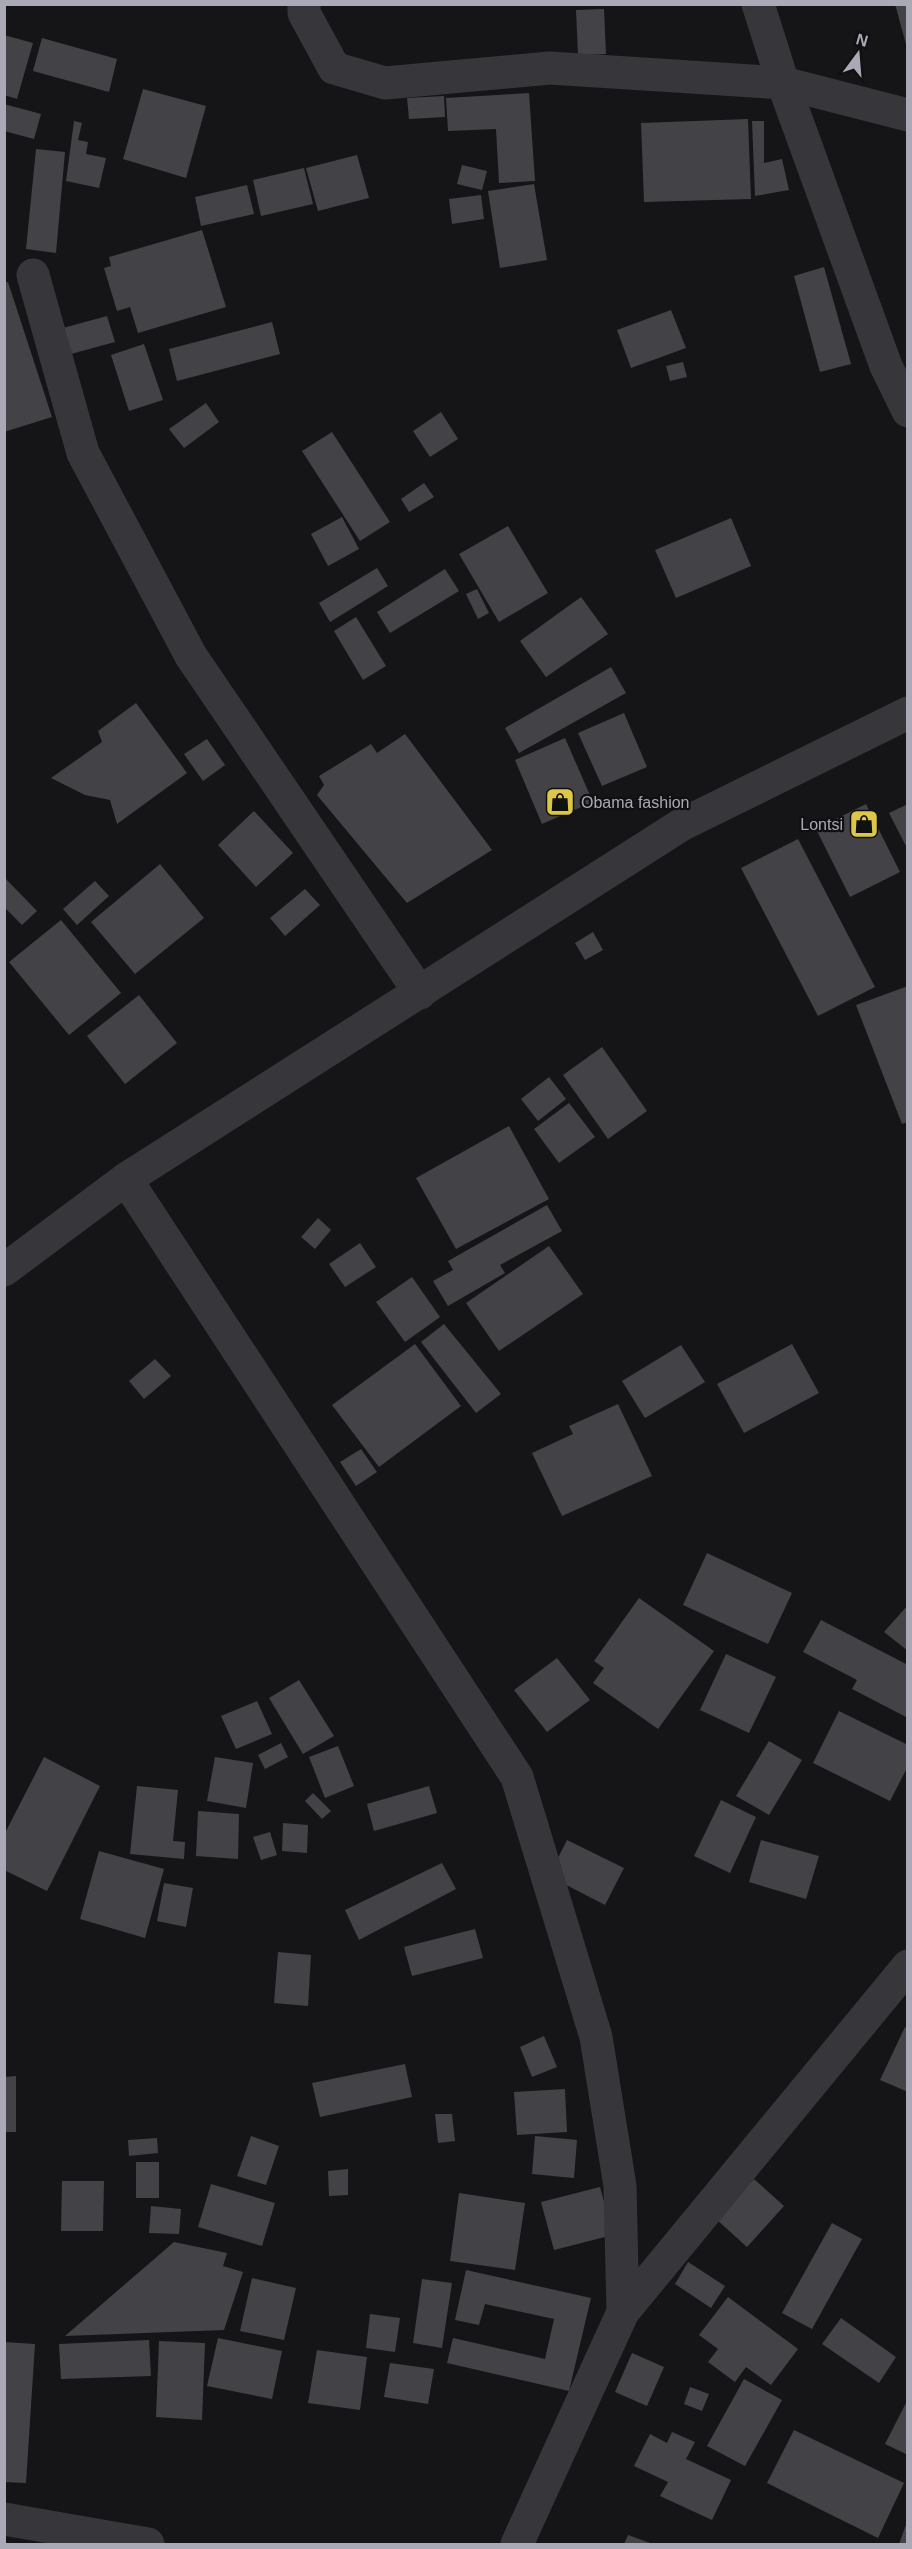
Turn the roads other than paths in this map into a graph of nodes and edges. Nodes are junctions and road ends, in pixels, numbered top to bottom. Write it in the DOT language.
graph roads {
  1 [pos="304,4"];
  2 [pos="758,4"];
  3 [pos="783,83"];
  4 [pos="908,114"];
  5 [pos="33,275"];
  6 [pos="908,411"];
  7 [pos="908,713"];
  8 [pos="420,993"];
  9 [pos="126,1179"];
  10 [pos="4,1270"];
  11 [pos="908,1966"];
  12 [pos="623,2312"];
  13 [pos="4,2519"];
  14 [pos="148,2544"];
  15 [pos="517,2544"];
  1 -- 3 [label="street"];
  2 -- 3 [label="street"];
  3 -- 4 [label="street"];
  3 -- 6 [label="street"];
  5 -- 8 [label="street"];
  7 -- 8 [label="street"];
  8 -- 9 [label="street"];
  9 -- 10 [label="street"];
  9 -- 12 [label="street"];
  11 -- 12 [label="street"];
  12 -- 15 [label="street"];
  13 -- 14 [label="street"];
}
